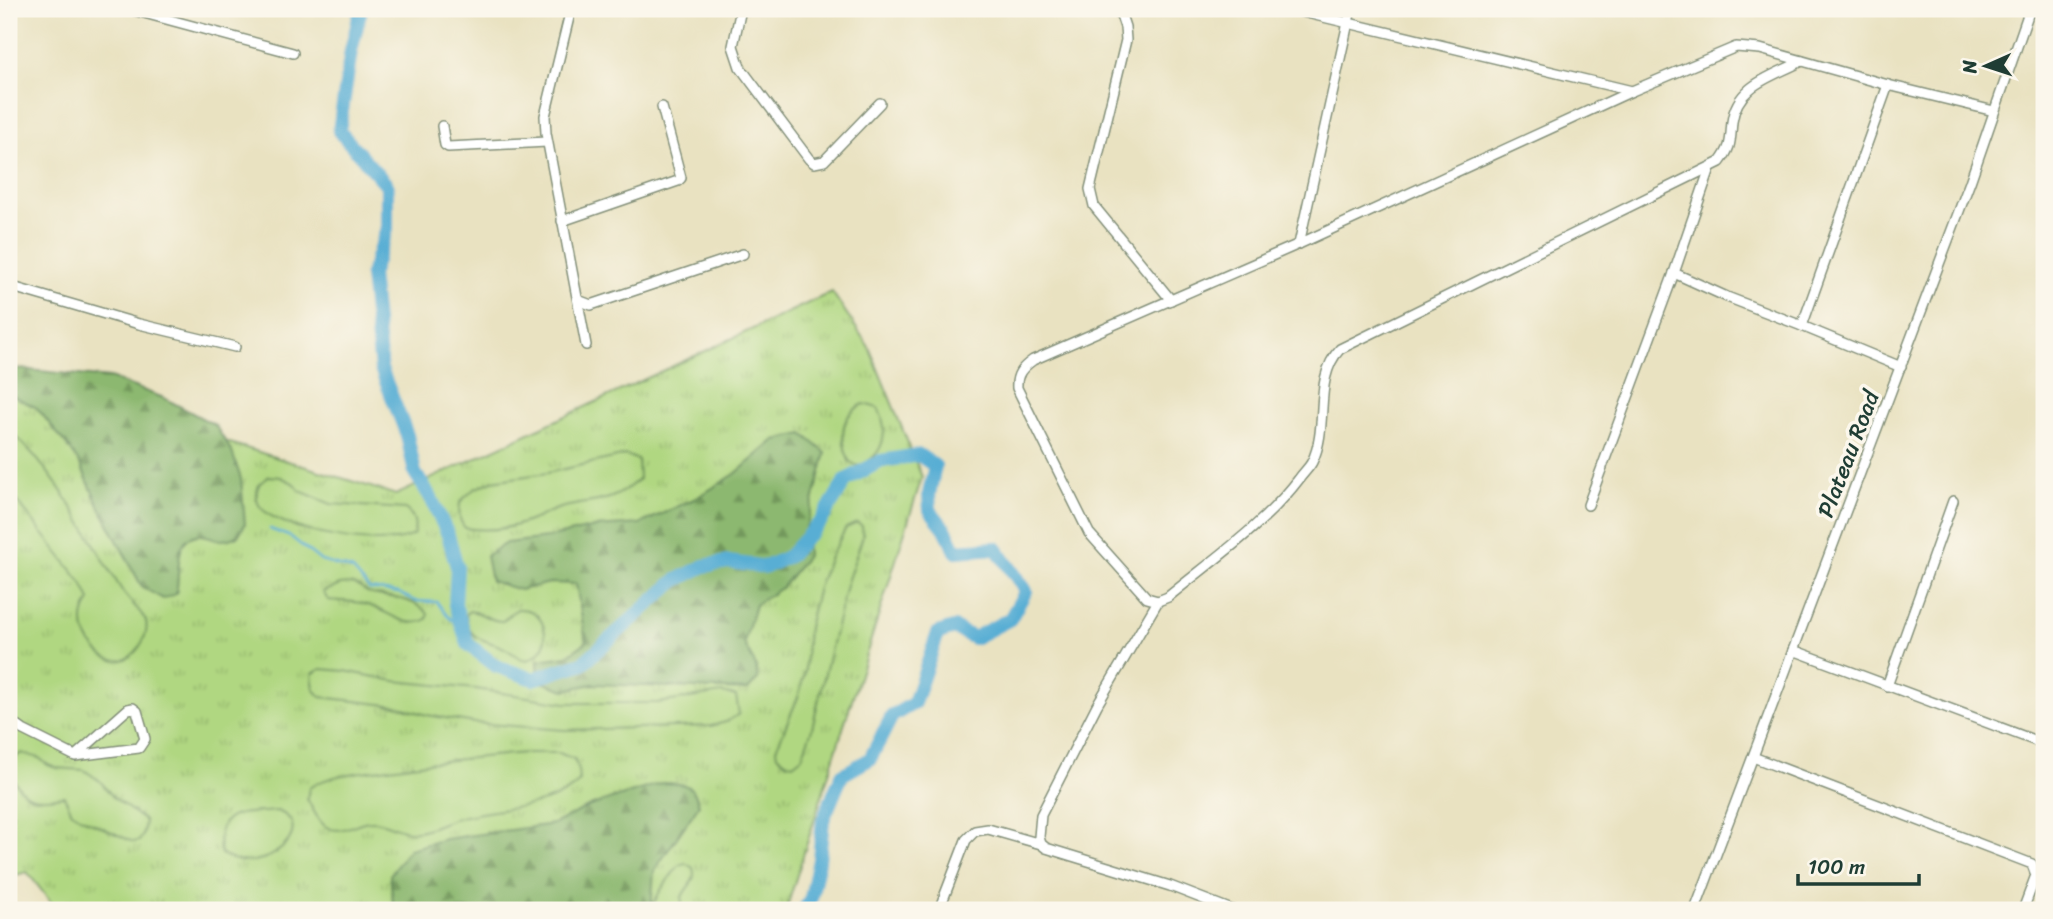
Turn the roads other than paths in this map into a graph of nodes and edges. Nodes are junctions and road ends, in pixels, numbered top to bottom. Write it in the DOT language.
graph roads {
  1 [pos="129,9"];
  2 [pos="572,9"];
  3 [pos="740,9"];
  4 [pos="1119,9"];
  5 [pos="1290,9"];
  6 [pos="1351,9"];
  7 [pos="2030,9"];
  8 [pos="1349,23"];
  9 [pos="293,53"];
  10 [pos="1802,61"];
  11 [pos="1888,85"];
  12 [pos="1632,91"];
  13 [pos="880,103"];
  14 [pos="662,107"];
  15 [pos="1994,111"];
  16 [pos="442,126"];
  17 [pos="547,142"];
  18 [pos="1710,169"];
  19 [pos="562,221"];
  20 [pos="1299,244"];
  21 [pos="743,254"];
  22 [pos="1674,273"];
  23 [pos="9,286"];
  24 [pos="578,300"];
  25 [pos="1171,300"];
  26 [pos="1802,326"];
  27 [pos="586,345"];
  28 [pos="235,347"];
  29 [pos="1901,367"];
  30 [pos="1953,501"];
  31 [pos="1588,505"];
  32 [pos="1158,601"];
  33 [pos="1793,650"];
  34 [pos="1887,686"];
  35 [pos="9,720"];
  36 [pos="2044,744"];
  37 [pos="75,755"];
  38 [pos="1753,757"];
  39 [pos="1041,844"];
  40 [pos="939,910"];
  41 [pos="1232,910"];
  42 [pos="1695,910"];
  43 [pos="2023,910"];
  1 -- 9 [label="street"];
  2 -- 17 [label="street"];
  3 -- 13 [label="street"];
  4 -- 25 [label="street"];
  5 -- 8 [label="street"];
  6 -- 8 [label="street"];
  7 -- 15 [label="street, Plateau Road"];
  8 -- 12 [label="street"];
  8 -- 20 [label="street"];
  10 -- 11 [label="street"];
  10 -- 12 [label="street"];
  10 -- 18 [label="street"];
  11 -- 15 [label="street"];
  11 -- 26 [label="street"];
  12 -- 20 [label="street"];
  14 -- 19 [label="street"];
  15 -- 29 [label="street, Plateau Road"];
  16 -- 17 [label="street"];
  17 -- 19 [label="street"];
  18 -- 22 [label="street"];
  18 -- 32 [label="street"];
  19 -- 24 [label="street"];
  20 -- 25 [label="street"];
  21 -- 24 [label="street"];
  22 -- 26 [label="street"];
  22 -- 31 [label="street"];
  23 -- 28 [label="street"];
  24 -- 27 [label="street"];
  25 -- 32 [label="street"];
  26 -- 29 [label="street"];
  29 -- 33 [label="street, Plateau Road"];
  30 -- 34 [label="street"];
  32 -- 39 [label="street"];
  33 -- 34 [label="street"];
  33 -- 38 [label="street, Plateau Road"];
  34 -- 36 [label="street"];
  35 -- 37 [label="street"];
  37 -- 37 [label="street"];
  38 -- 42 [label="street, Plateau Road"];
  38 -- 43 [label="street"];
  39 -- 40 [label="street"];
  39 -- 41 [label="street"];
}
